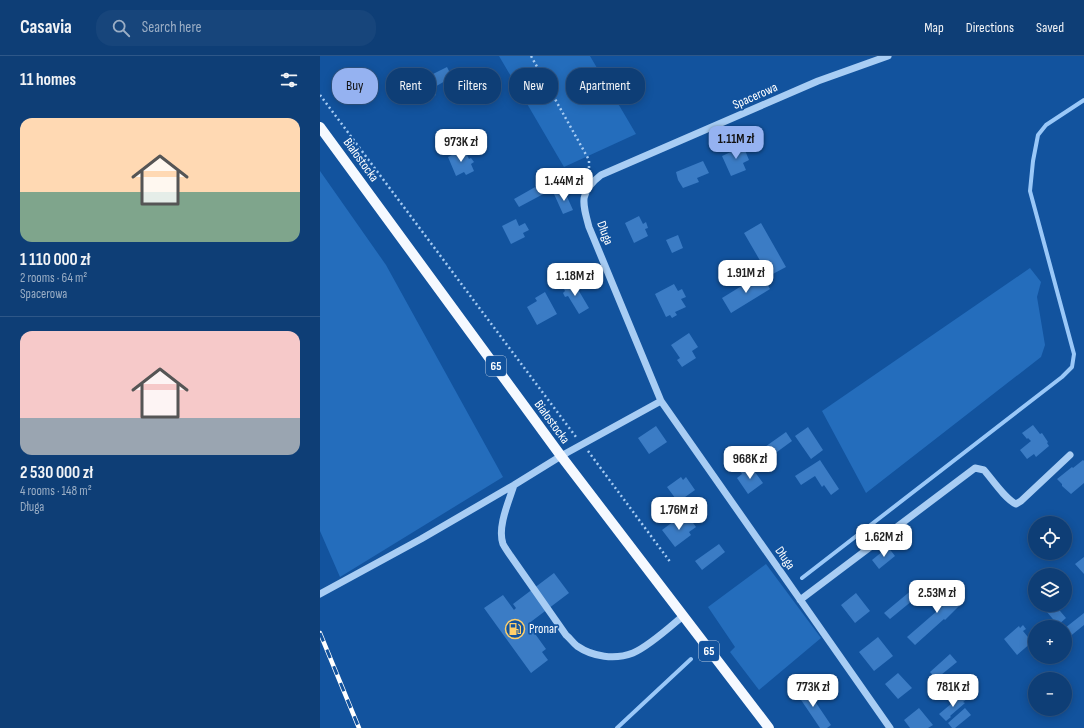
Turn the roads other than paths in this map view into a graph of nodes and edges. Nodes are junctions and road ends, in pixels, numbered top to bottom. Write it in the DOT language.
graph roads {
  1 [pos="888,56"];
  2 [pos="320,127"];
  3 [pos="590,184"];
  4 [pos="661,401"];
  5 [pos="1070,455"];
  6 [pos="561,456"];
  7 [pos="514,485"];
  8 [pos="320,594"];
  9 [pos="800,600"];
  10 [pos="682,616"];
  11 [pos="768,728"];
  12 [pos="890,728"];
  1 -- 3 [label="street, Spacerowa"];
  2 -- 6 [label="main road, Białostocka / 65"];
  3 -- 4 [label="street, Długa"];
  4 -- 6 [label="street"];
  4 -- 9 [label="street, Długa"];
  5 -- 9 [label="street"];
  6 -- 7 [label="street"];
  6 -- 10 [label="main road, Białostocka / 65"];
  7 -- 8 [label="street"];
  7 -- 10 [label="street"];
  9 -- 12 [label="street, Długa"];
  10 -- 11 [label="main road, Białostocka / 65"];
}
